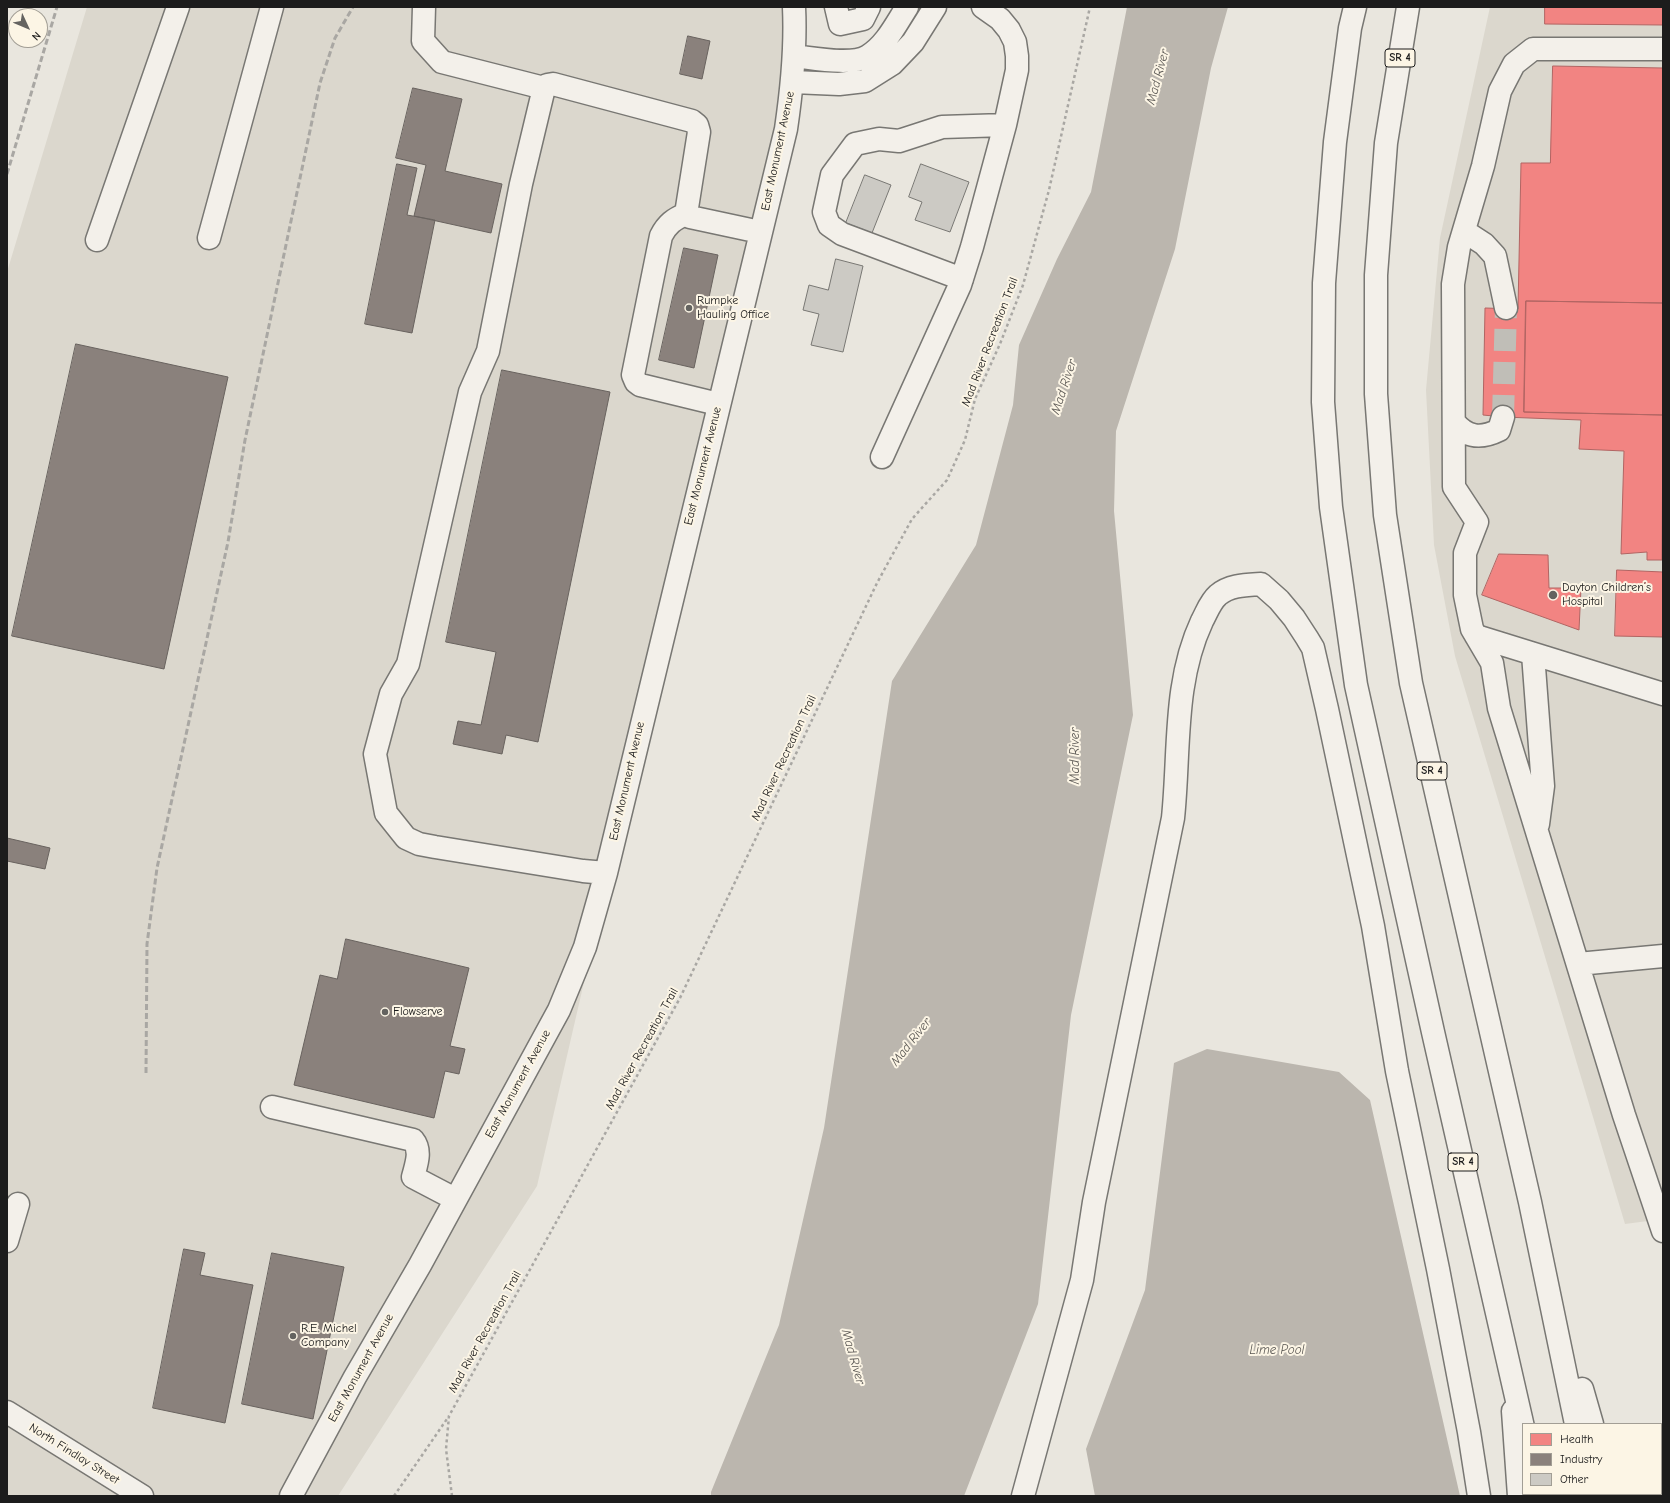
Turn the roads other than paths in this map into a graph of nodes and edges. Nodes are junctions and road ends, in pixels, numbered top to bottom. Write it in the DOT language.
graph roads {
  1 [pos="178,7"];
  2 [pos="272,7"];
  3 [pos="424,7"];
  4 [pos="794,7"];
  5 [pos="836,7"];
  6 [pos="869,7"];
  7 [pos="907,7"];
  8 [pos="935,7"];
  9 [pos="983,7"];
  10 [pos="1355,7"];
  11 [pos="1408,7"];
  12 [pos="1663,49"];
  13 [pos="794,56"];
  14 [pos="793,82"];
  15 [pos="544,88"];
  16 [pos="1005,125"];
  17 [pos="686,214"];
  18 [pos="1464,231"];
  19 [pos="760,232"];
  20 [pos="209,238"];
  21 [pos="97,240"];
  22 [pos="962,279"];
  23 [pos="1506,308"];
  24 [pos="718,404"];
  25 [pos="1502,417"];
  26 [pos="1454,422"];
  27 [pos="882,456"];
  28 [pos="1476,636"];
  29 [pos="1533,654"];
  30 [pos="1663,694"];
  31 [pos="1537,830"];
  32 [pos="606,873"];
  33 [pos="1663,956"];
  34 [pos="1578,964"];
  35 [pos="272,1106"];
  36 [pos="1656,1185"];
  37 [pos="455,1199"];
  38 [pos="1530,1202"];
  39 [pos="18,1204"];
  40 [pos="1663,1231"];
  41 [pos="7,1242"];
  42 [pos="1510,1368"];
  43 [pos="7,1412"];
  44 [pos="1522,1423"];
  45 [pos="1576,1423"];
  46 [pos="1592,1423"];
  47 [pos="142,1496"];
  48 [pos="291,1496"];
  49 [pos="1023,1496"];
  50 [pos="1479,1496"];
  51 [pos="1519,1496"];
  1 -- 21 [label="main road"];
  2 -- 20 [label="main road"];
  3 -- 15 [label="main road"];
  4 -- 13 [label="main road, East Monument Avenue"];
  5 -- 6 [label="main road"];
  7 -- 13 [label="main road"];
  8 -- 14 [label="main road"];
  9 -- 16 [label="main road"];
  10 -- 42 [label="main road, SR 4"];
  11 -- 38 [label="main road, SR 4"];
  12 -- 18 [label="main road"];
  13 -- 14 [label="main road, East Monument Avenue"];
  14 -- 19 [label="main road, East Monument Avenue"];
  15 -- 17 [label="main road"];
  15 -- 32 [label="main road"];
  16 -- 22 [label="main road"];
  16 -- 22 [label="main road"];
  17 -- 19 [label="main road"];
  17 -- 24 [label="main road"];
  18 -- 23 [label="main road"];
  18 -- 26 [label="main road"];
  19 -- 24 [label="main road, East Monument Avenue"];
  22 -- 27 [label="main road"];
  24 -- 32 [label="main road, East Monument Avenue"];
  25 -- 26 [label="main road"];
  26 -- 28 [label="main road"];
  28 -- 29 [label="main road"];
  28 -- 31 [label="main road"];
  29 -- 30 [label="main road"];
  29 -- 31 [label="main road"];
  31 -- 34 [label="main road"];
  32 -- 37 [label="main road, East Monument Avenue"];
  33 -- 34 [label="main road"];
  34 -- 36 [label="main road"];
  35 -- 37 [label="main road"];
  36 -- 40 [label="main road"];
  37 -- 48 [label="main road, East Monument Avenue"];
  38 -- 45 [label="main road, SR 4"];
  38 -- 46 [label="main road"];
  39 -- 41 [label="main road"];
  42 -- 44 [label="main road, SR 4"];
  42 -- 51 [label="main road"];
  43 -- 47 [label="main road, North Findlay Street"];
  49 -- 50 [label="main road"];
}
